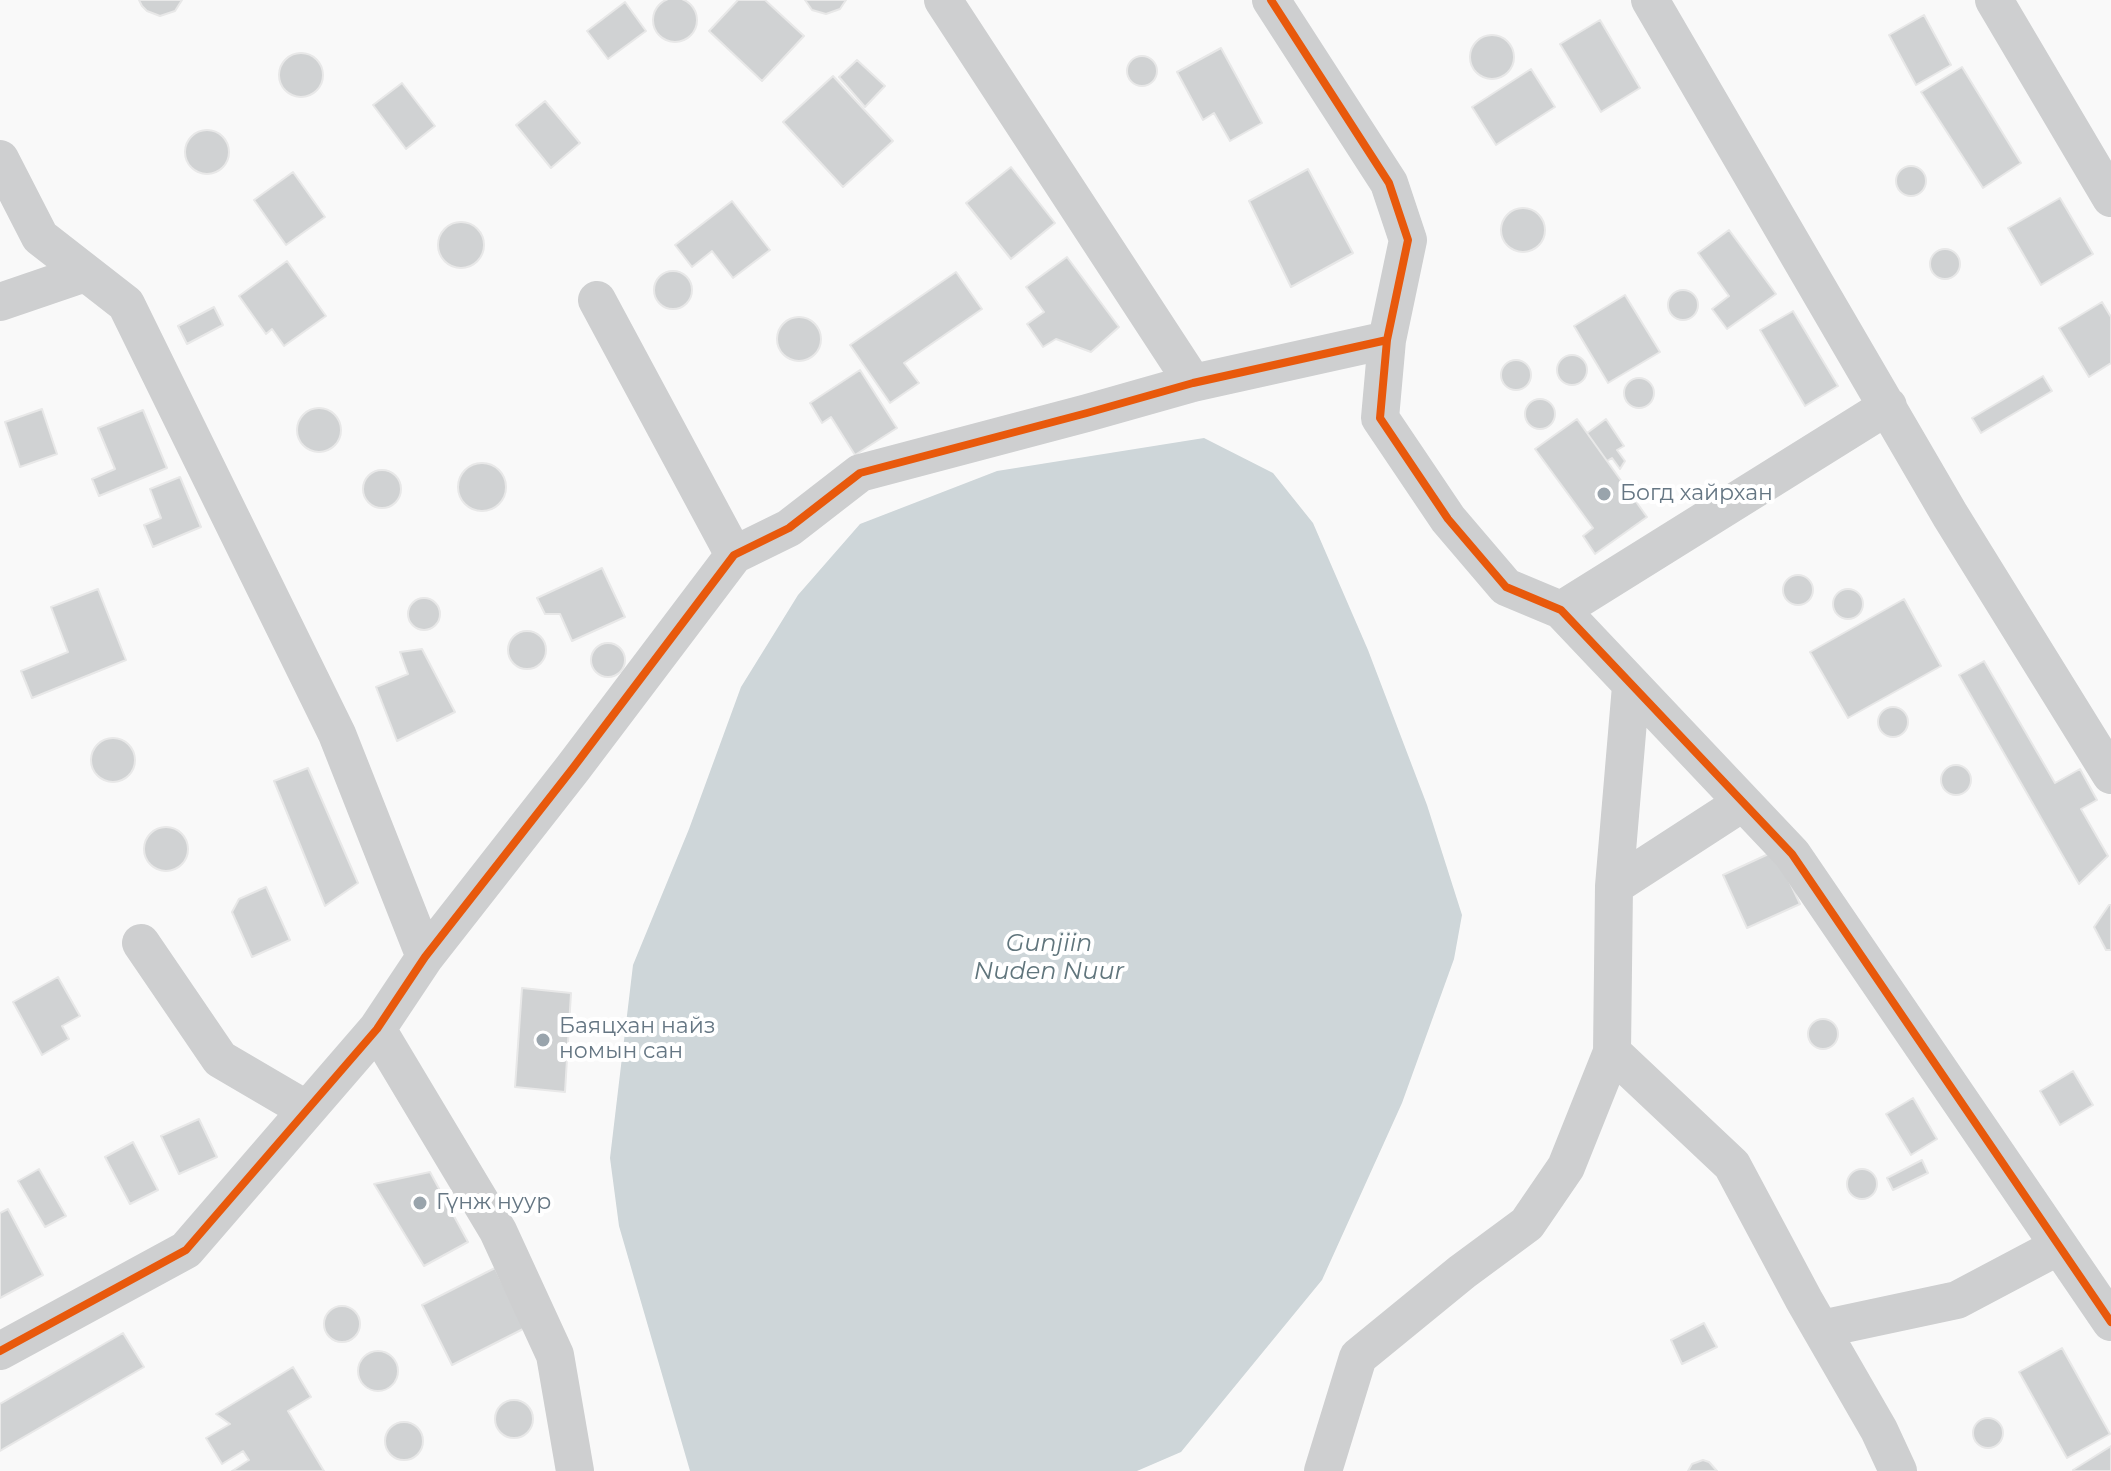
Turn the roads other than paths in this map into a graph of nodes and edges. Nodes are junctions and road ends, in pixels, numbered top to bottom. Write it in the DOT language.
graph roads {
  1 [pos="943,0"];
  2 [pos="1271,0"];
  3 [pos="1650,0"];
  4 [pos="1994,0"];
  5 [pos="0,159"];
  6 [pos="2111,198"];
  7 [pos="85,273"];
  8 [pos="597,300"];
  9 [pos="0,302"];
  10 [pos="1387,340"];
  11 [pos="1193,383"];
  12 [pos="1888,406"];
  13 [pos="734,555"];
  14 [pos="1561,610"];
  15 [pos="1631,686"];
  16 [pos="2111,775"];
  17 [pos="1742,803"];
  18 [pos="1614,886"];
  19 [pos="141,943"];
  20 [pos="425,957"];
  21 [pos="377,1029"];
  22 [pos="1612,1052"];
  23 [pos="307,1110"];
  24 [pos="2059,1246"];
  25 [pos="2111,1322"];
  26 [pos="1821,1329"];
  27 [pos="0,1351"];
  28 [pos="575,1471"];
  29 [pos="1323,1471"];
  30 [pos="1898,1471"];
  1 -- 11 [label="street"];
  2 -- 10 [label="street"];
  3 -- 12 [label="street"];
  4 -- 6 [label="street"];
  5 -- 7 [label="street"];
  7 -- 9 [label="street"];
  7 -- 20 [label="street"];
  8 -- 13 [label="street"];
  10 -- 11 [label="street"];
  10 -- 14 [label="street"];
  11 -- 13 [label="street"];
  12 -- 14 [label="street"];
  12 -- 16 [label="street"];
  13 -- 20 [label="street"];
  14 -- 15 [label="street"];
  15 -- 17 [label="street"];
  15 -- 18 [label="street"];
  17 -- 18 [label="street"];
  17 -- 24 [label="street"];
  18 -- 22 [label="street"];
  19 -- 23 [label="street"];
  20 -- 21 [label="street"];
  21 -- 23 [label="street"];
  21 -- 28 [label="street"];
  22 -- 26 [label="street"];
  22 -- 29 [label="street"];
  23 -- 27 [label="street"];
  24 -- 25 [label="street"];
  24 -- 26 [label="street"];
  26 -- 30 [label="street"];
}
